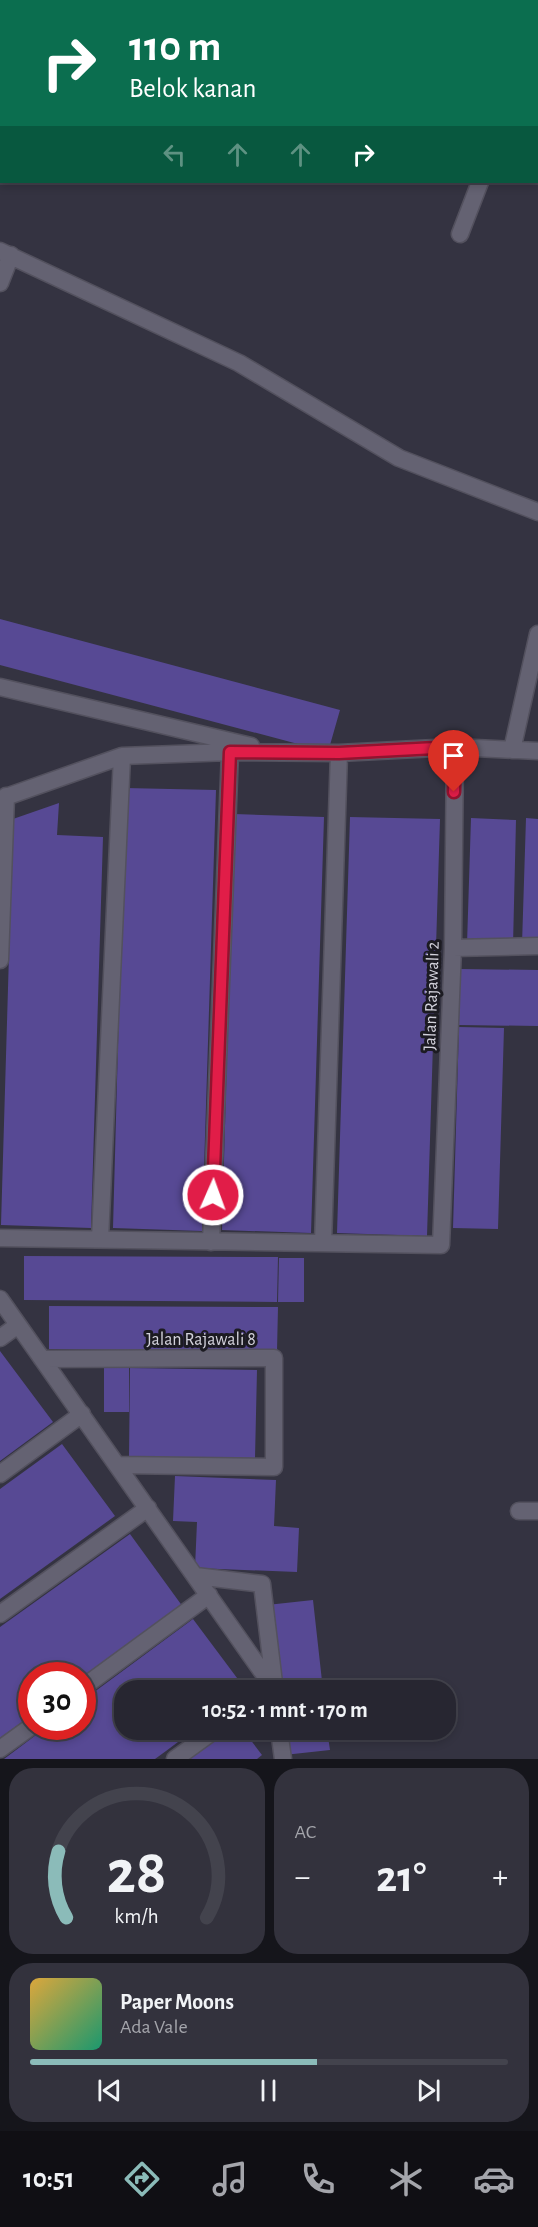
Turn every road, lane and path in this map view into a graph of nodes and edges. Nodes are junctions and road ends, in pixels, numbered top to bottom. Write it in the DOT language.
graph roads {
  1 [pos="480,183"];
  2 [pos="460,234"];
  3 [pos="5,253"];
  4 [pos="0,283"];
  5 [pos="538,512"];
  6 [pos="538,634"];
  7 [pos="0,687"];
  8 [pos="455,747"];
  9 [pos="512,750"];
  10 [pos="538,751"];
  11 [pos="230,752"];
  12 [pos="339,753"];
  13 [pos="287,754"];
  14 [pos="122,756"];
  15 [pos="3,797"];
  16 [pos="538,946"];
  17 [pos="453,948"];
  18 [pos="0,960"];
  19 [pos="0,1238"];
  20 [pos="100,1239"];
  21 [pos="211,1242"];
  22 [pos="324,1244"];
  23 [pos="0,1299"];
  24 [pos="18,1325"];
  25 [pos="0,1338"];
  26 [pos="42,1359"];
  27 [pos="82,1414"];
  28 [pos="117,1465"];
  29 [pos="0,1474"];
  30 [pos="148,1508"];
  31 [pos="519,1511"];
  32 [pos="538,1511"];
  33 [pos="196,1576"];
  34 [pos="209,1595"];
  35 [pos="0,1614"];
  36 [pos="96,1678"];
  37 [pos="267,1680"];
  38 [pos="272,1680"];
  39 [pos="18,1736"];
  40 [pos="201,1740"];
  41 [pos="280,1740"];
  42 [pos="0,1749"];
  43 [pos="175,1759"];
  44 [pos="283,1759"];
  1 -- 2 [label="street"];
  3 -- 4 [label="street"];
  3 -- 5 [label="street"];
  6 -- 9 [label="street"];
  7 -- 13 [label="street"];
  8 -- 9 [label="street"];
  8 -- 12 [label="street"];
  8 -- 17 [label="street, Jalan Rajawali 2"];
  9 -- 10 [label="street"];
  11 -- 13 [label="street"];
  11 -- 14 [label="street"];
  11 -- 21 [label="street"];
  12 -- 13 [label="street"];
  12 -- 22 [label="street"];
  14 -- 15 [label="street"];
  14 -- 20 [label="street"];
  15 -- 18 [label="street"];
  16 -- 17 [label="street"];
  17 -- 22 [label="street, Jalan Rajawali 2"];
  19 -- 20 [label="street"];
  20 -- 21 [label="street"];
  21 -- 22 [label="street"];
  23 -- 24 [label="street"];
  24 -- 25 [label="street"];
  24 -- 26 [label="street"];
  26 -- 27 [label="street"];
  26 -- 28 [label="street, Jalan Rajawali 8"];
  27 -- 28 [label="street"];
  27 -- 29 [label="street"];
  28 -- 30 [label="street"];
  30 -- 33 [label="street"];
  30 -- 35 [label="street"];
  31 -- 32 [label="street"];
  33 -- 34 [label="street"];
  33 -- 38 [label="street"];
  34 -- 36 [label="street"];
  34 -- 37 [label="street"];
  39 -- 42 [label="street"];
  40 -- 43 [label="street"];
  41 -- 44 [label="street"];
}
